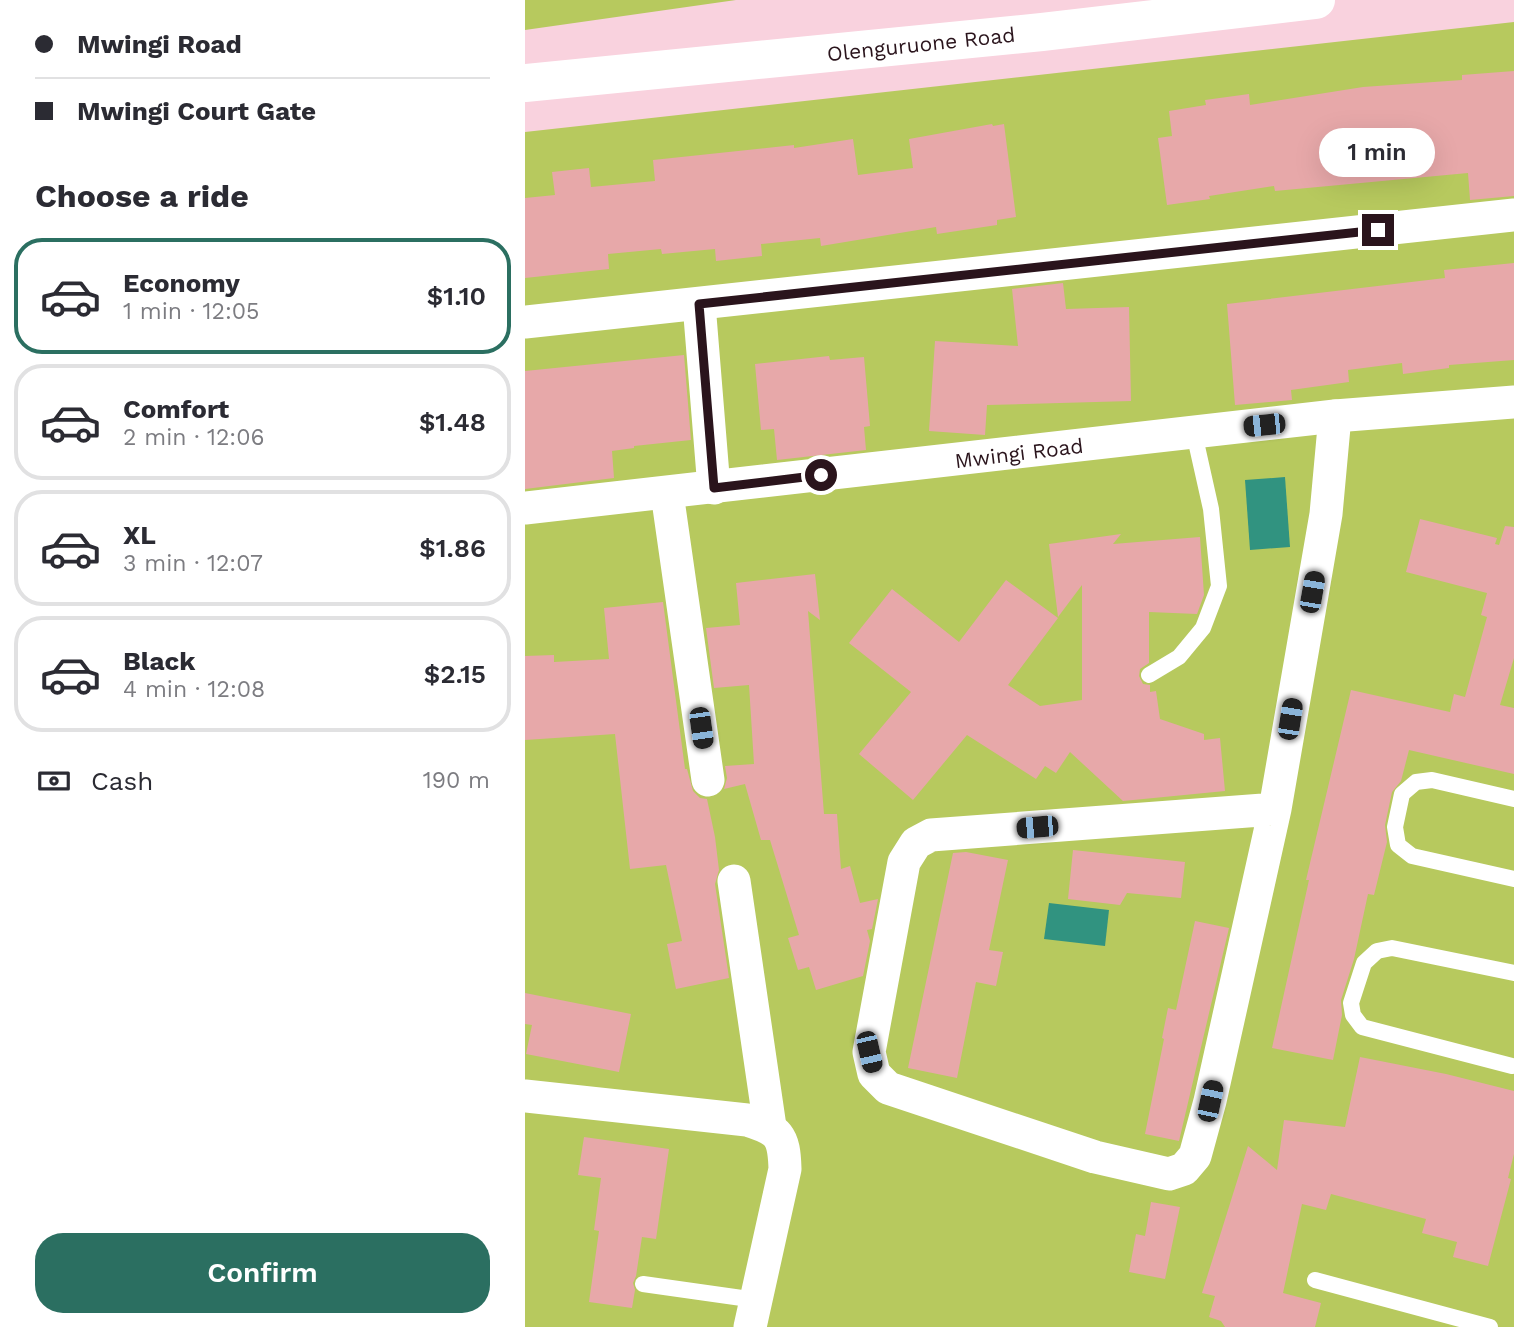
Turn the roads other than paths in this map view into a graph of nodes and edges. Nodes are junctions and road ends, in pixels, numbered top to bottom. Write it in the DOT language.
graph roads {
  1 [pos="1316,0"];
  2 [pos="525,83"];
  3 [pos="1514,215"];
  4 [pos="699,304"];
  5 [pos="525,322"];
  6 [pos="1514,402"];
  7 [pos="1335,416"];
  8 [pos="1193,433"];
  9 [pos="714,488"];
  10 [pos="667,493"];
  11 [pos="525,508"];
  12 [pos="1149,675"];
  13 [pos="708,780"];
  14 [pos="1514,799"];
  15 [pos="1275,809"];
  16 [pos="1514,879"];
  17 [pos="734,881"];
  18 [pos="1514,973"];
  19 [pos="1512,1066"];
  20 [pos="525,1096"];
  21 [pos="770,1128"];
  22 [pos="1315,1280"];
  23 [pos="643,1284"];
  24 [pos="753,1314"];
  25 [pos="1490,1327"];
  1 -- 2 [label="street, Olenguruone Road"];
  3 -- 4 [label="street"];
  4 -- 5 [label="street"];
  4 -- 9 [label="street"];
  6 -- 7 [label="street, Mwingi Road"];
  7 -- 8 [label="street, Mwingi Road"];
  7 -- 15 [label="street"];
  8 -- 9 [label="street, Mwingi Road"];
  8 -- 12 [label="lane"];
  9 -- 10 [label="street, Mwingi Road"];
  10 -- 11 [label="street, Mwingi Road"];
  10 -- 13 [label="street"];
  14 -- 16 [label="lane"];
  15 -- 15 [label="street"];
  17 -- 21 [label="street"];
  18 -- 19 [label="lane"];
  20 -- 21 [label="street"];
  21 -- 24 [label="street"];
  22 -- 25 [label="lane"];
  23 -- 24 [label="lane"];
}
